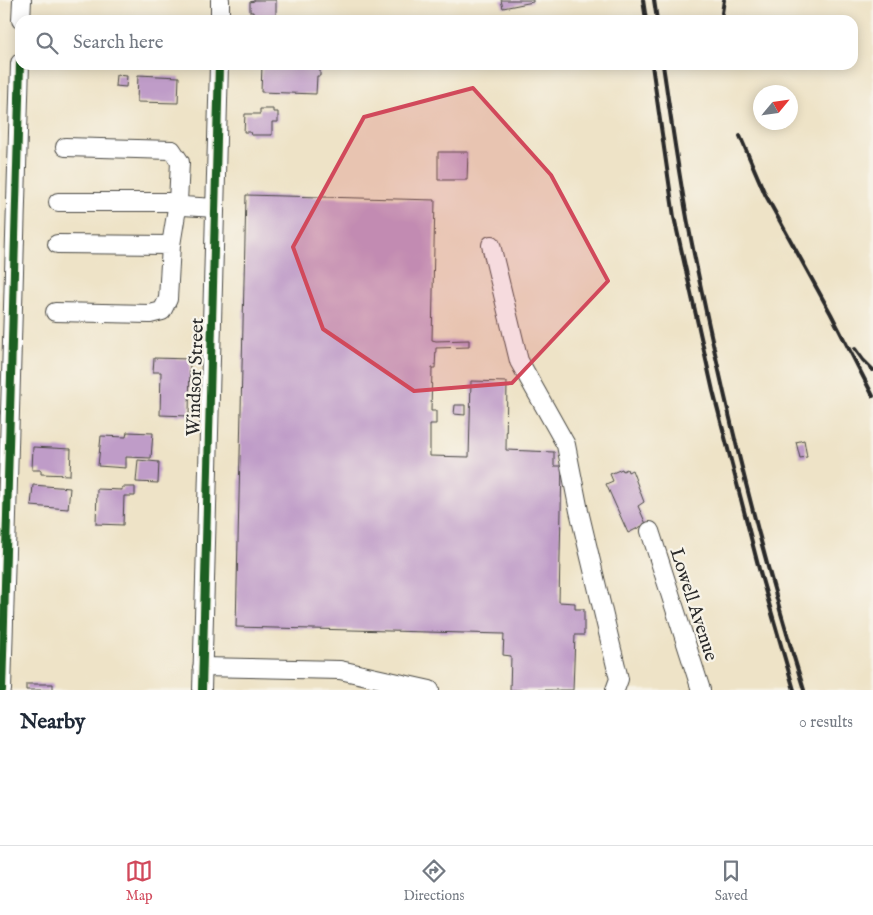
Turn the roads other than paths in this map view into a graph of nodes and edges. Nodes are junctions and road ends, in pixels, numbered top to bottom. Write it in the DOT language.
graph roads {
  1 [pos="22,0"];
  2 [pos="220,0"];
  3 [pos="21,15"];
  4 [pos="220,15"];
  5 [pos="20,70"];
  6 [pos="218,70"];
  7 [pos="65,147"];
  8 [pos="58,202"];
  9 [pos="178,202"];
  10 [pos="215,208"];
  11 [pos="57,244"];
  12 [pos="171,245"];
  13 [pos="491,245"];
  14 [pos="55,312"];
  15 [pos="650,531"];
  16 [pos="202,667"];
  17 [pos="2,690"];
  18 [pos="202,690"];
  19 [pos="430,690"];
  20 [pos="615,690"];
  21 [pos="701,690"];
  1 -- 3 [label="street"];
  2 -- 4 [label="street"];
  5 -- 17 [label="street"];
  6 -- 10 [label="street, Windsor Street"];
  7 -- 9 [label="street"];
  8 -- 9 [label="street"];
  9 -- 10 [label="street"];
  9 -- 12 [label="street"];
  10 -- 16 [label="street, Windsor Street"];
  11 -- 12 [label="street"];
  12 -- 14 [label="street"];
  13 -- 20 [label="street"];
  15 -- 21 [label="street, Lowell Avenue"];
  16 -- 18 [label="street, Windsor Street"];
  16 -- 19 [label="street"];
}
